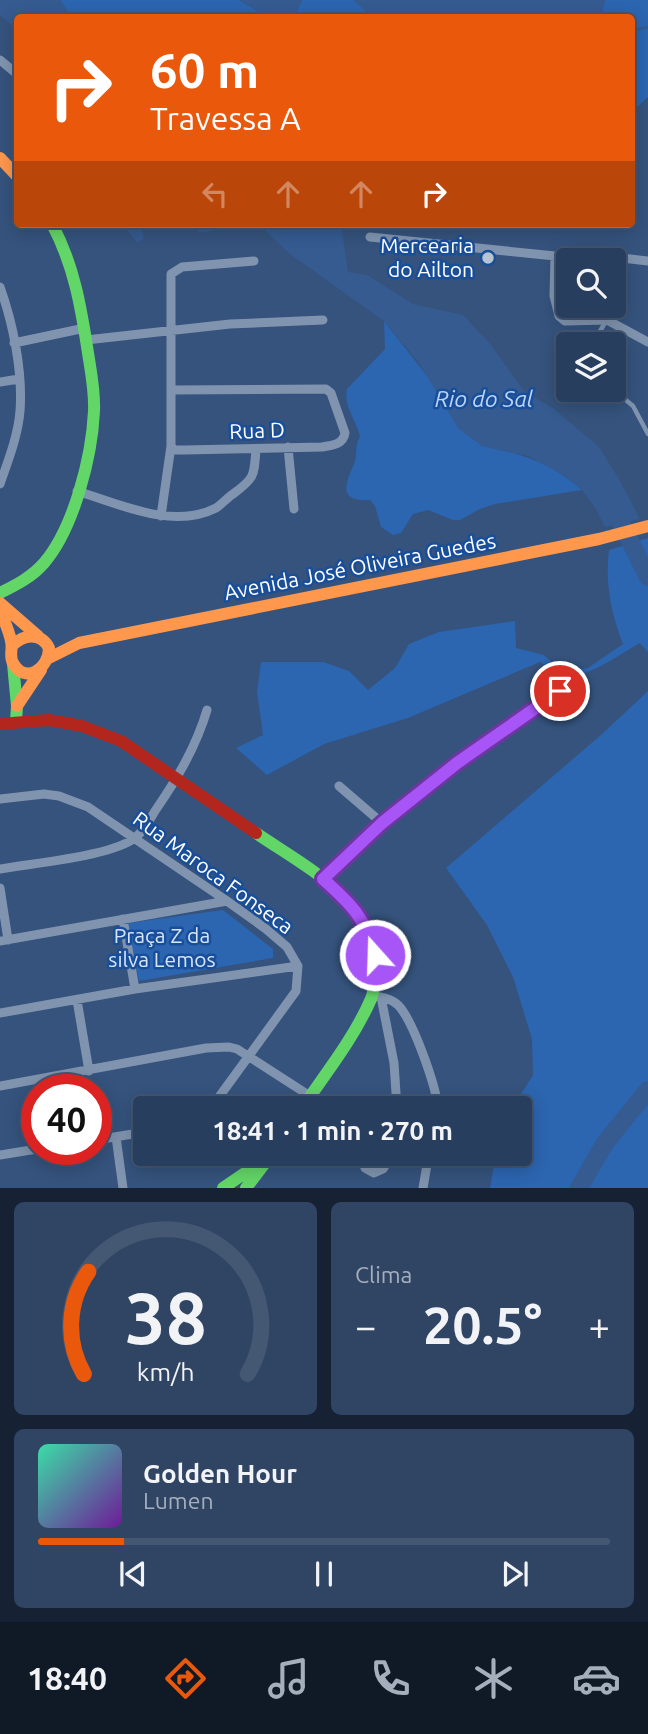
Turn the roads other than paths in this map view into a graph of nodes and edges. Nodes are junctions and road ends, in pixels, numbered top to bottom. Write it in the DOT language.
graph roads {
  1 [pos="0,60"];
  2 [pos="14,72"];
  3 [pos="0,158"];
  4 [pos="14,173"];
  5 [pos="54,228"];
  6 [pos="370,237"];
  7 [pos="555,256"];
  8 [pos="254,261"];
  9 [pos="648,261"];
  10 [pos="0,288"];
  11 [pos="4,313"];
  12 [pos="323,320"];
  13 [pos="607,320"];
  14 [pos="170,332"];
  15 [pos="600,332"];
  16 [pos="85,334"];
  17 [pos="648,342"];
  18 [pos="14,343"];
  19 [pos="19,379"];
  20 [pos="0,382"];
  21 [pos="172,390"];
  22 [pos="626,401"];
  23 [pos="648,434"];
  24 [pos="171,446"];
  25 [pos="288,447"];
  26 [pos="256,449"];
  27 [pos="11,450"];
  28 [pos="0,452"];
  29 [pos="0,484"];
  30 [pos="77,491"];
  31 [pos="294,509"];
  32 [pos="161,516"];
  33 [pos="648,526"];
  34 [pos="0,593"];
  35 [pos="0,603"];
  36 [pos="0,610"];
  37 [pos="41,638"];
  38 [pos="79,643"];
  39 [pos="12,646"];
  40 [pos="49,658"];
  41 [pos="13,664"];
  42 [pos="41,670"];
  43 [pos="560,691"];
  44 [pos="18,706"];
  45 [pos="207,710"];
  46 [pos="16,722"];
  47 [pos="0,724"];
  48 [pos="176,780"];
  49 [pos="339,786"];
  50 [pos="0,799"];
  51 [pos="382,823"];
  52 [pos="136,838"];
  53 [pos="0,869"];
  54 [pos="323,879"];
  55 [pos="0,888"];
  56 [pos="228,901"];
  57 [pos="123,919"];
  58 [pos="4,941"];
  59 [pos="298,966"];
  60 [pos="135,989"];
  61 [pos="377,996"];
  62 [pos="77,1000"];
  63 [pos="0,1013"];
  64 [pos="248,1056"];
  65 [pos="89,1070"];
  66 [pos="68,1074"];
  67 [pos="21,1083"];
  68 [pos="0,1086"];
  69 [pos="220,1096"];
  70 [pos="310,1096"];
  71 [pos="396,1096"];
  72 [pos="435,1096"];
  73 [pos="133,1134"];
  74 [pos="116,1137"];
  75 [pos="112,1138"];
  76 [pos="21,1152"];
  77 [pos="0,1155"];
  78 [pos="252,1166"];
  79 [pos="262,1166"];
  80 [pos="364,1166"];
  81 [pos="385,1166"];
  82 [pos="427,1166"];
  83 [pos="123,1188"];
  84 [pos="223,1188"];
  85 [pos="246,1188"];
  86 [pos="423,1188"];
  1 -- 2 [label="street"];
  3 -- 4 [label="street"];
  5 -- 16 [label="street"];
  6 -- 7 [label="street"];
  7 -- 9 [label="street"];
  7 -- 13 [label="street"];
  8 -- 14 [label="street"];
  10 -- 11 [label="street"];
  11 -- 18 [label="street"];
  12 -- 14 [label="street"];
  13 -- 15 [label="lane"];
  13 -- 17 [label="street"];
  14 -- 16 [label="street"];
  14 -- 21 [label="street"];
  16 -- 18 [label="street"];
  16 -- 30 [label="street"];
  18 -- 19 [label="street"];
  19 -- 20 [label="street"];
  19 -- 27 [label="street"];
  21 -- 24 [label="street"];
  21 -- 25 [label="street, Rua D"];
  22 -- 23 [label="lane"];
  24 -- 26 [label="street, Rua D"];
  24 -- 32 [label="street"];
  25 -- 26 [label="street, Rua D"];
  25 -- 31 [label="street"];
  26 -- 32 [label="street"];
  27 -- 28 [label="street"];
  27 -- 29 [label="street"];
  30 -- 32 [label="street"];
  30 -- 34 [label="street"];
  33 -- 38 [label="street, Avenida José Oliveira Guedes"];
  35 -- 37 [label="street"];
  36 -- 39 [label="street"];
  37 -- 38 [label="street, Avenida José Oliveira Guedes"];
  37 -- 39 [label="street"];
  37 -- 40 [label="street"];
  38 -- 40 [label="street, Avenida José Oliveira Guedes"];
  39 -- 41 [label="street"];
  40 -- 42 [label="street"];
  41 -- 42 [label="street"];
  41 -- 44 [label="street"];
  42 -- 44 [label="street"];
  43 -- 51 [label="street"];
  44 -- 46 [label="street"];
  45 -- 48 [label="street"];
  46 -- 47 [label="street"];
  46 -- 48 [label="street"];
  48 -- 52 [label="street"];
  48 -- 54 [label="street"];
  49 -- 51 [label="street"];
  50 -- 52 [label="street, Rua Maroca Fonseca"];
  51 -- 54 [label="street"];
  52 -- 53 [label="street"];
  52 -- 56 [label="street, Rua Maroca Fonseca"];
  54 -- 61 [label="street"];
  55 -- 58 [label="street"];
  56 -- 57 [label="street"];
  56 -- 59 [label="street, Rua Maroca Fonseca"];
  57 -- 58 [label="street"];
  57 -- 60 [label="street"];
  59 -- 60 [label="street"];
  59 -- 64 [label="street, Rua Maroca Fonseca"];
  60 -- 62 [label="street"];
  61 -- 70 [label="street"];
  61 -- 71 [label="street"];
  61 -- 72 [label="street"];
  62 -- 63 [label="street"];
  62 -- 65 [label="street"];
  64 -- 65 [label="street"];
  64 -- 69 [label="street, Rua Maroca Fonseca"];
  64 -- 70 [label="street"];
  65 -- 66 [label="street"];
  67 -- 68 [label="street"];
  73 -- 74 [label="street"];
  74 -- 75 [label="street"];
  74 -- 83 [label="street"];
  76 -- 77 [label="street"];
  78 -- 84 [label="street"];
  79 -- 85 [label="street"];
  80 -- 81 [label="street"];
  82 -- 86 [label="street"];
}
